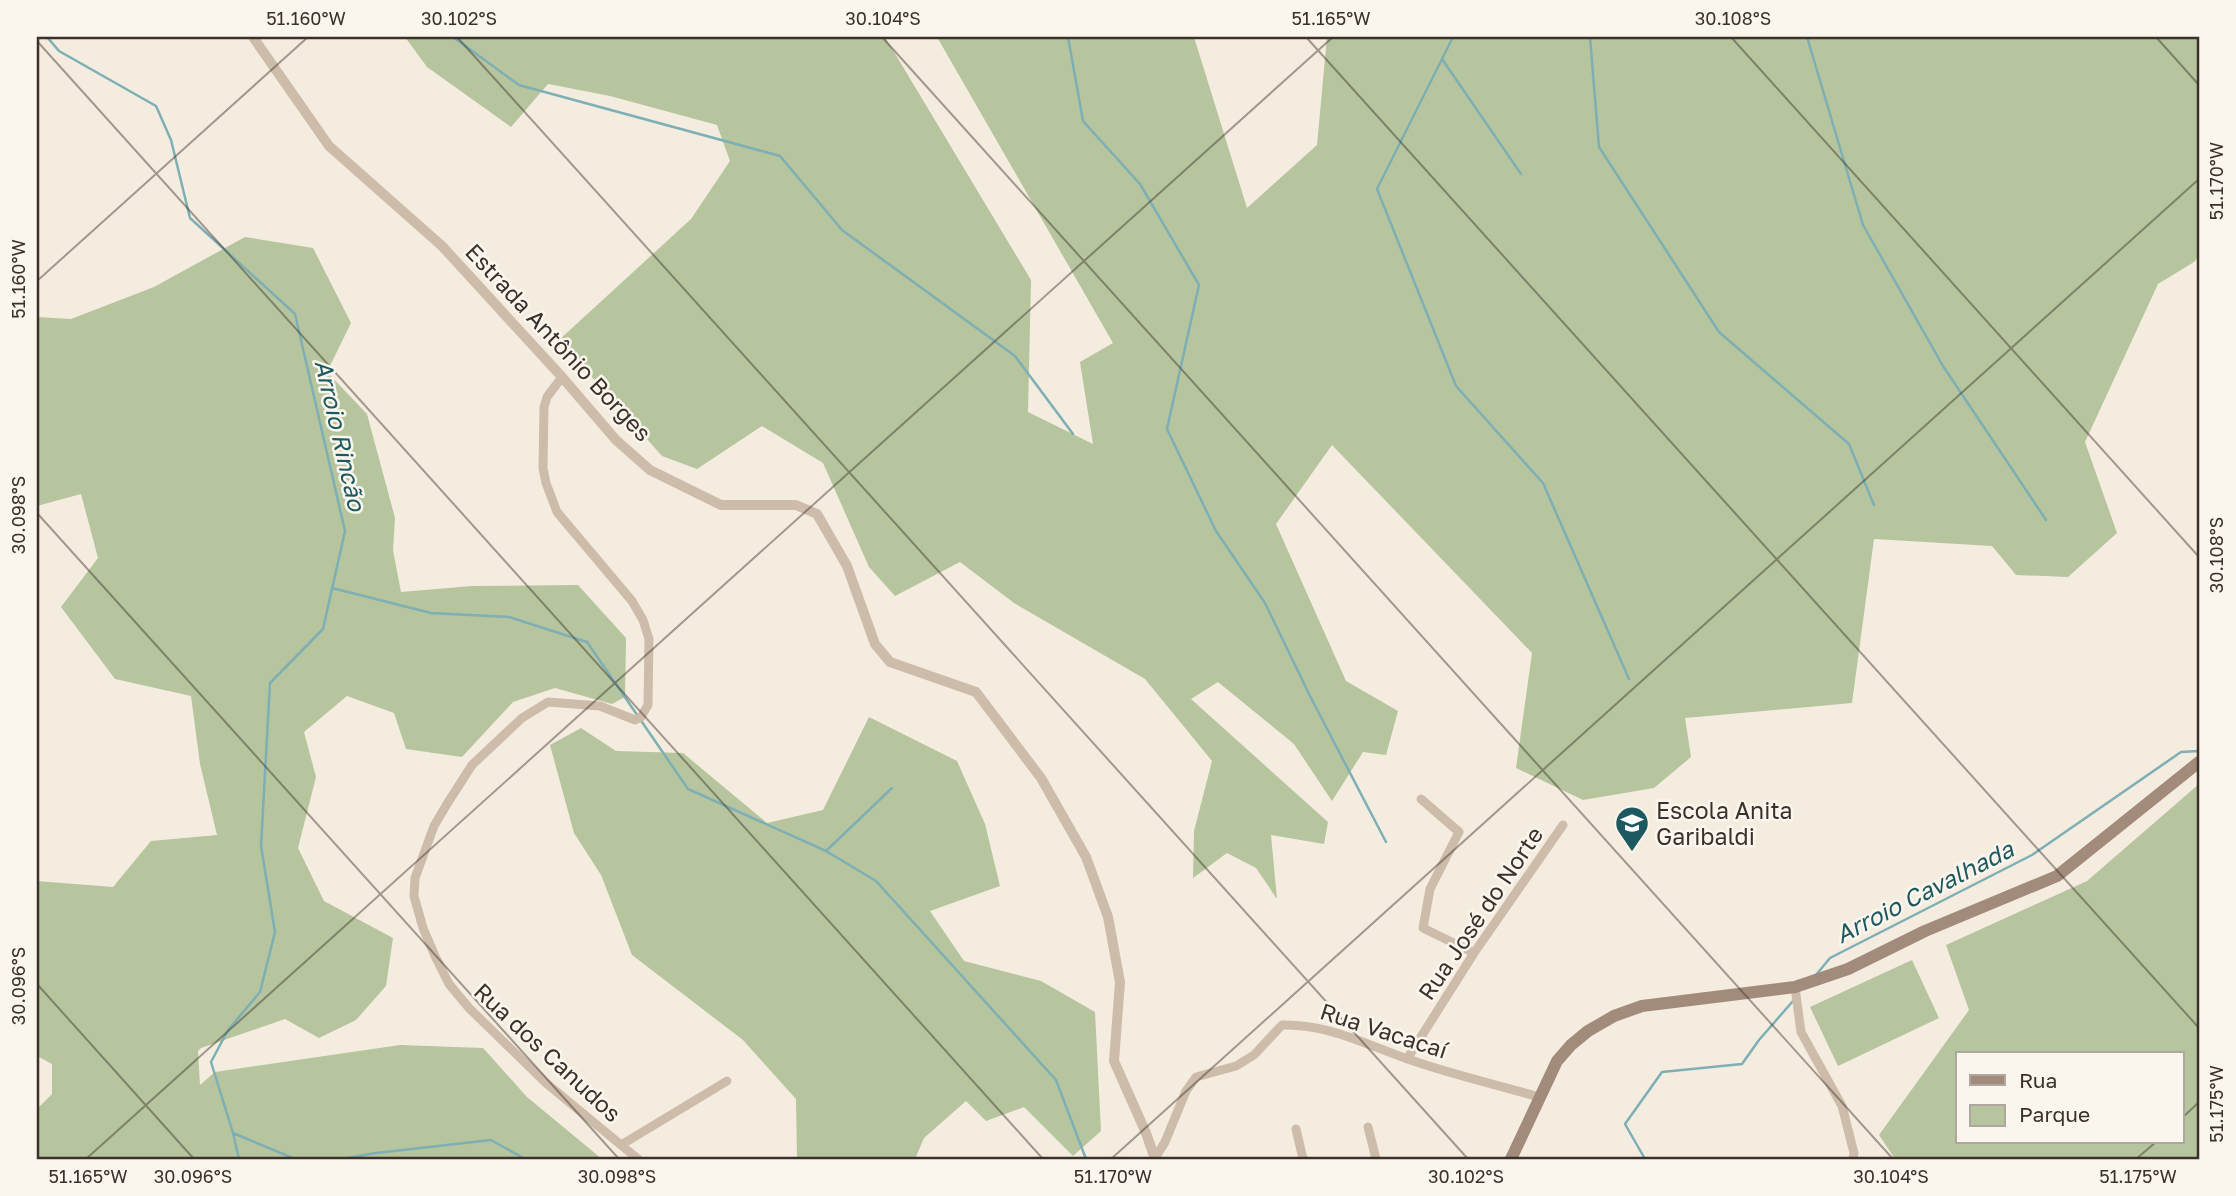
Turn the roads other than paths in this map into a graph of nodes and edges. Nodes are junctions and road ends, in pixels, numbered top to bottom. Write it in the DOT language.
graph roads {
  1 [pos="253,37"];
  2 [pos="562,377"];
  3 [pos="2199,762"];
  4 [pos="1421,799"];
  5 [pos="1563,825"];
  6 [pos="1474,953"];
  7 [pos="1799,986"];
  8 [pos="1406,1059"];
  9 [pos="727,1081"];
  10 [pos="1539,1097"];
  11 [pos="1368,1127"];
  12 [pos="1296,1129"];
  13 [pos="621,1145"];
  14 [pos="638,1159"];
  15 [pos="1155,1159"];
  16 [pos="1303,1159"];
  17 [pos="1376,1159"];
  18 [pos="1511,1159"];
  19 [pos="1853,1159"];
  1 -- 2 [label="street, Estrada Antônio Borges"];
  2 -- 13 [label="street, Rua dos Canudos"];
  2 -- 15 [label="street, Estrada Antônio Borges"];
  3 -- 7 [label="main road"];
  4 -- 6 [label="street"];
  5 -- 6 [label="street, Rua José do Norte"];
  6 -- 8 [label="street, Rua José do Norte"];
  7 -- 10 [label="main road"];
  7 -- 19 [label="street"];
  8 -- 10 [label="street, Rua Vacacaí"];
  8 -- 15 [label="street, Rua Vacacaí"];
  9 -- 13 [label="street"];
  10 -- 18 [label="main road"];
  11 -- 17 [label="street"];
  12 -- 16 [label="street"];
  13 -- 14 [label="street, Rua dos Canudos"];
}
